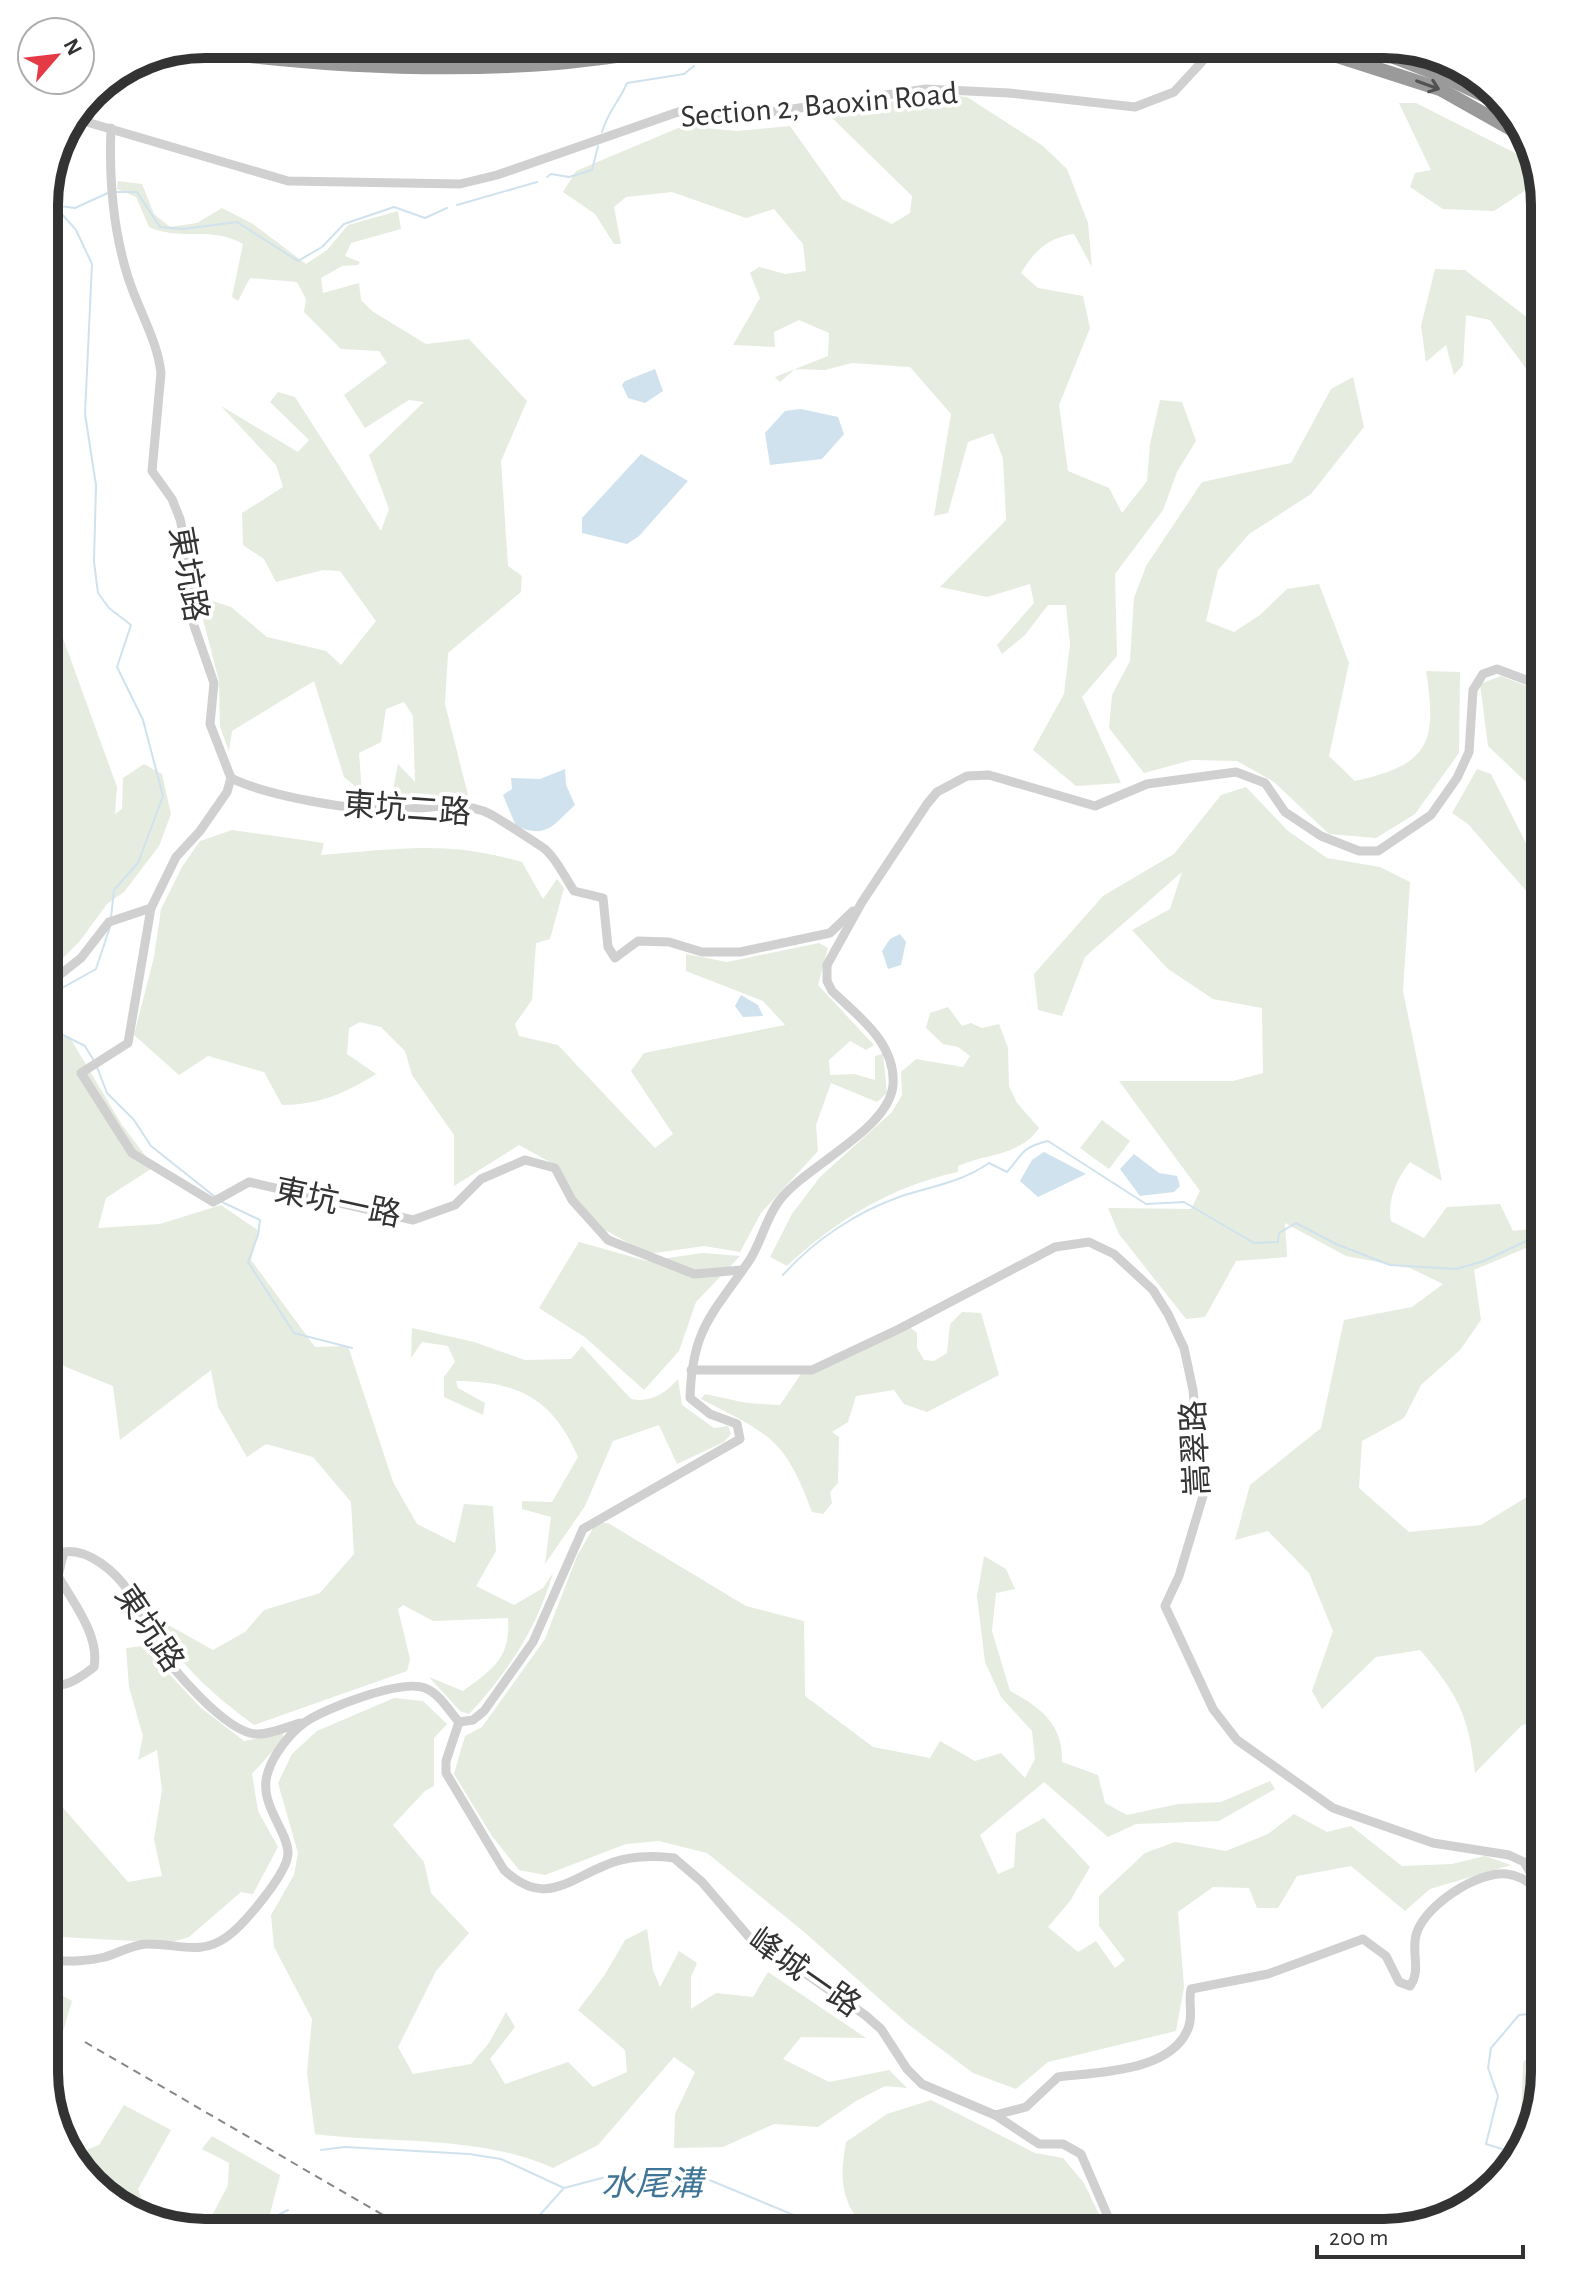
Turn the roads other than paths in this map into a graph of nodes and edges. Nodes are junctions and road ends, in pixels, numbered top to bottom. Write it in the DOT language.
graph roads {
  1 [pos="269,58"];
  2 [pos="596,58"];
  3 [pos="1205,58"];
  4 [pos="1344,58"];
  5 [pos="1394,58"];
  6 [pos="1482,95"];
  7 [pos="85,121"];
  8 [pos="1508,127"];
  9 [pos="111,128"];
  10 [pos="1531,682"];
  11 [pos="231,778"];
  12 [pos="862,902"];
  13 [pos="151,908"];
  14 [pos="58,976"];
  15 [pos="742,1270"];
  16 [pos="691,1370"];
  17 [pos="58,1576"];
  18 [pos="58,1576"];
  19 [pos="58,1686"];
  20 [pos="307,1721"];
  21 [pos="459,1722"];
  22 [pos="1531,1871"];
  23 [pos="1531,1886"];
  24 [pos="58,1960"];
  25 [pos="995,2115"];
  26 [pos="1109,2219"];
  1 -- 2 [label="highway"];
  3 -- 9 [label="street, Section 2, Baoxin Road"];
  4 -- 8 [label="highway, one-way"];
  5 -- 6 [label="highway"];
  7 -- 9 [label="street, Section 2, Baoxin Road"];
  9 -- 11 [label="street, 東坑路"];
  10 -- 12 [label="street"];
  11 -- 12 [label="street, 東坑二路"];
  11 -- 13 [label="street"];
  12 -- 15 [label="street"];
  13 -- 14 [label="street"];
  13 -- 15 [label="street, 東坑一路"];
  15 -- 16 [label="street"];
  16 -- 21 [label="street"];
  16 -- 22 [label="street, 嵩翠路"];
  17 -- 20 [label="street, 東坑路"];
  18 -- 19 [label="street, 東坑路"];
  20 -- 21 [label="street"];
  20 -- 24 [label="street"];
  21 -- 25 [label="street, 峰城一路"];
  23 -- 25 [label="street"];
  25 -- 26 [label="street, 峰城一路"];
}
